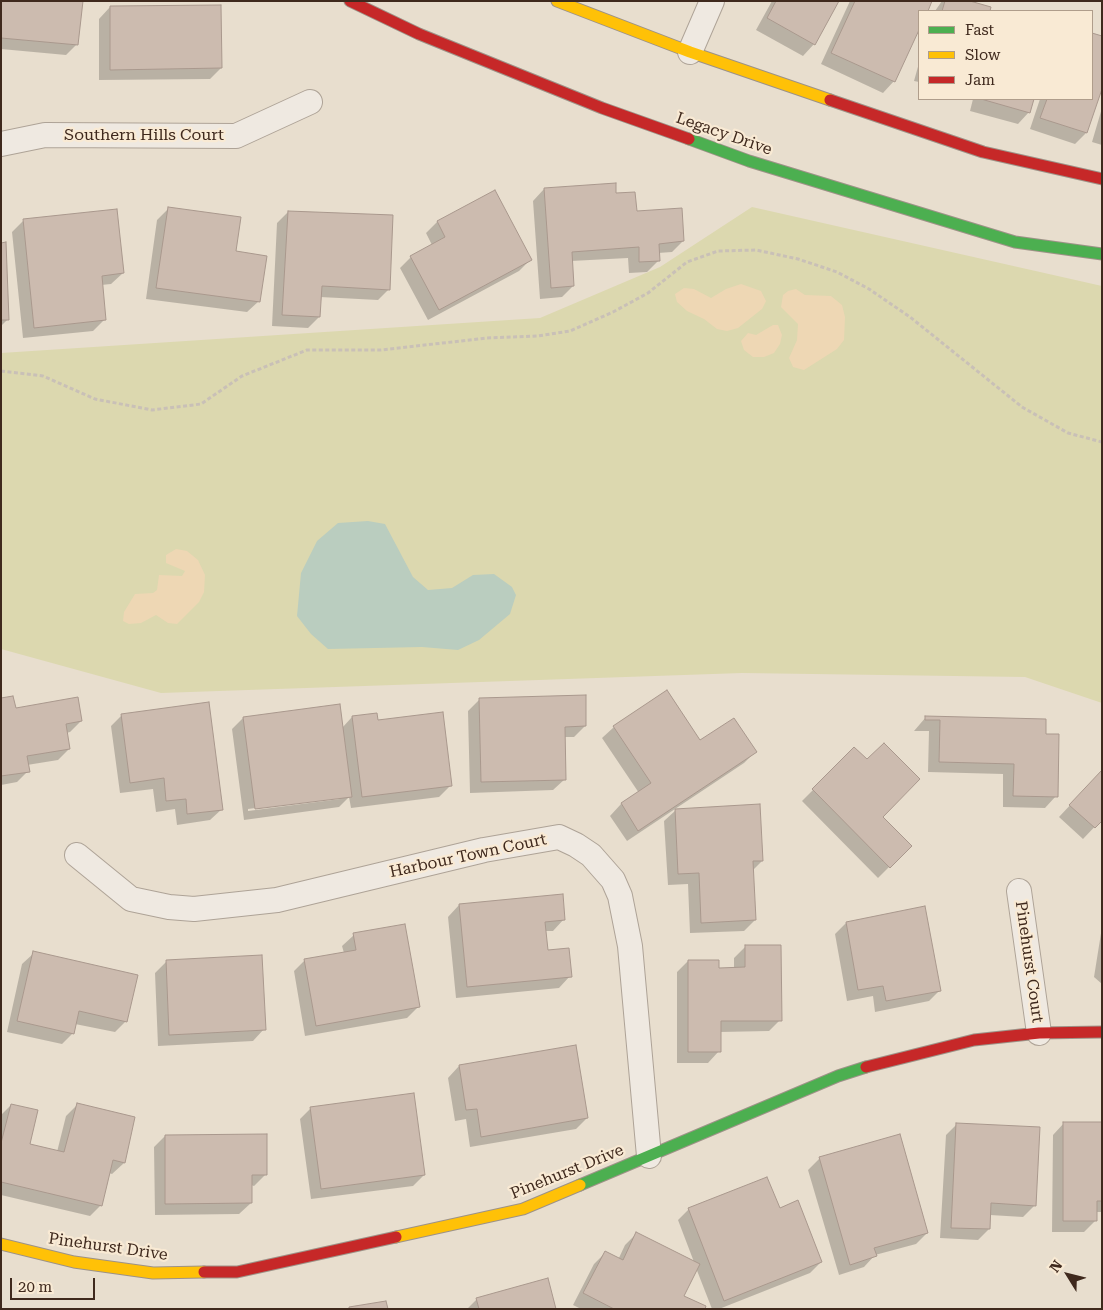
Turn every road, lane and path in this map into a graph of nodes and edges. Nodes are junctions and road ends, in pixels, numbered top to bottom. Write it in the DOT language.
graph roads {
  1 [pos="350,1"];
  2 [pos="557,1"];
  3 [pos="712,1"];
  4 [pos="690,52"];
  5 [pos="310,102"];
  6 [pos="1,144"];
  7 [pos="1102,179"];
  8 [pos="1102,254"];
  9 [pos="1,371"];
  10 [pos="1102,442"];
  11 [pos="77,855"];
  12 [pos="1019,891"];
  13 [pos="1102,1032"];
  14 [pos="1039,1034"];
  15 [pos="649,1156"];
  16 [pos="1,1244"];
  1 -- 8 [label="main road, Legacy Drive"];
  2 -- 4 [label="main road"];
  3 -- 4 [label="street"];
  4 -- 7 [label="main road"];
  5 -- 6 [label="street, Southern Hills Court"];
  9 -- 10 [label="path"];
  11 -- 15 [label="street, Harbour Town Court"];
  12 -- 14 [label="street, Pinehurst Court"];
  13 -- 14 [label="main road, Pinehurst Drive"];
  14 -- 15 [label="main road, Pinehurst Drive"];
  15 -- 16 [label="main road, Pinehurst Drive"];
}
